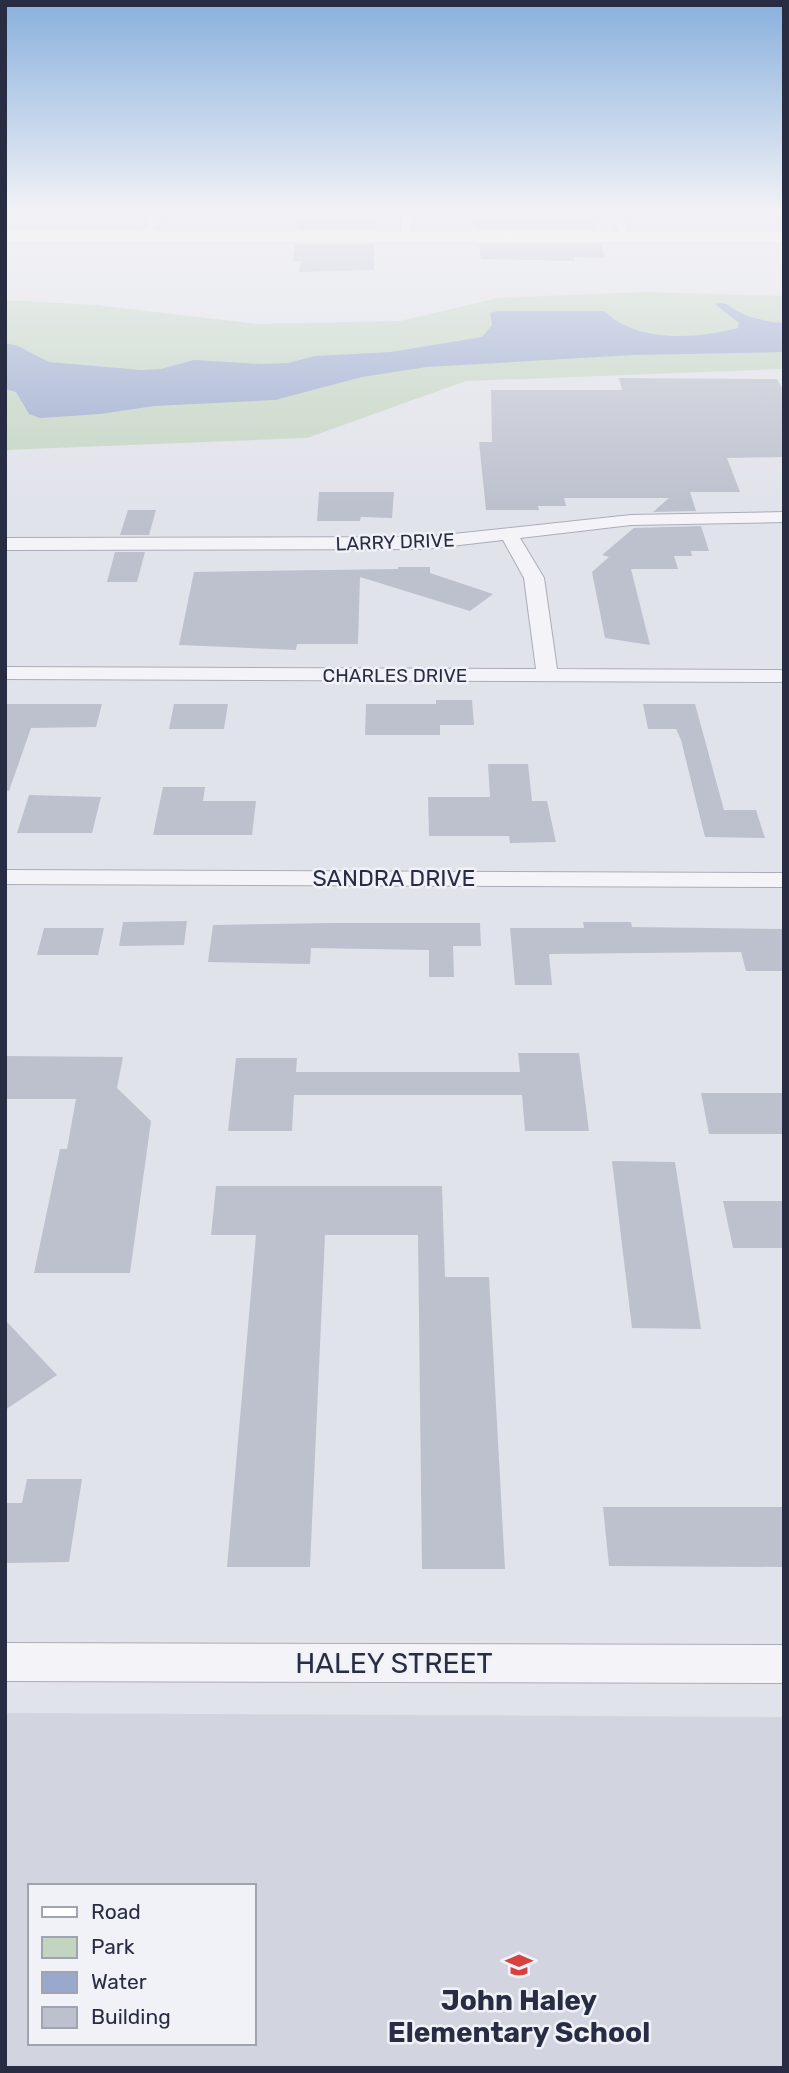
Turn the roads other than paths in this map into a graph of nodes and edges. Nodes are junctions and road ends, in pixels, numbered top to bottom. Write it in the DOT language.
graph roads {
  1 [pos="784,517"];
  2 [pos="509,534"];
  3 [pos="5,544"];
  4 [pos="5,673"];
  5 [pos="547,675"];
  6 [pos="784,676"];
  7 [pos="5,877"];
  8 [pos="784,880"];
  9 [pos="5,1662"];
  10 [pos="784,1664"];
  1 -- 2 [label="street, LARRY DRIVE"];
  2 -- 3 [label="street, LARRY DRIVE"];
  2 -- 5 [label="street"];
  4 -- 5 [label="street, CHARLES DRIVE"];
  5 -- 6 [label="street, CHARLES DRIVE"];
  7 -- 8 [label="street, SANDRA DRIVE"];
  9 -- 10 [label="street, HALEY STREET"];
}
